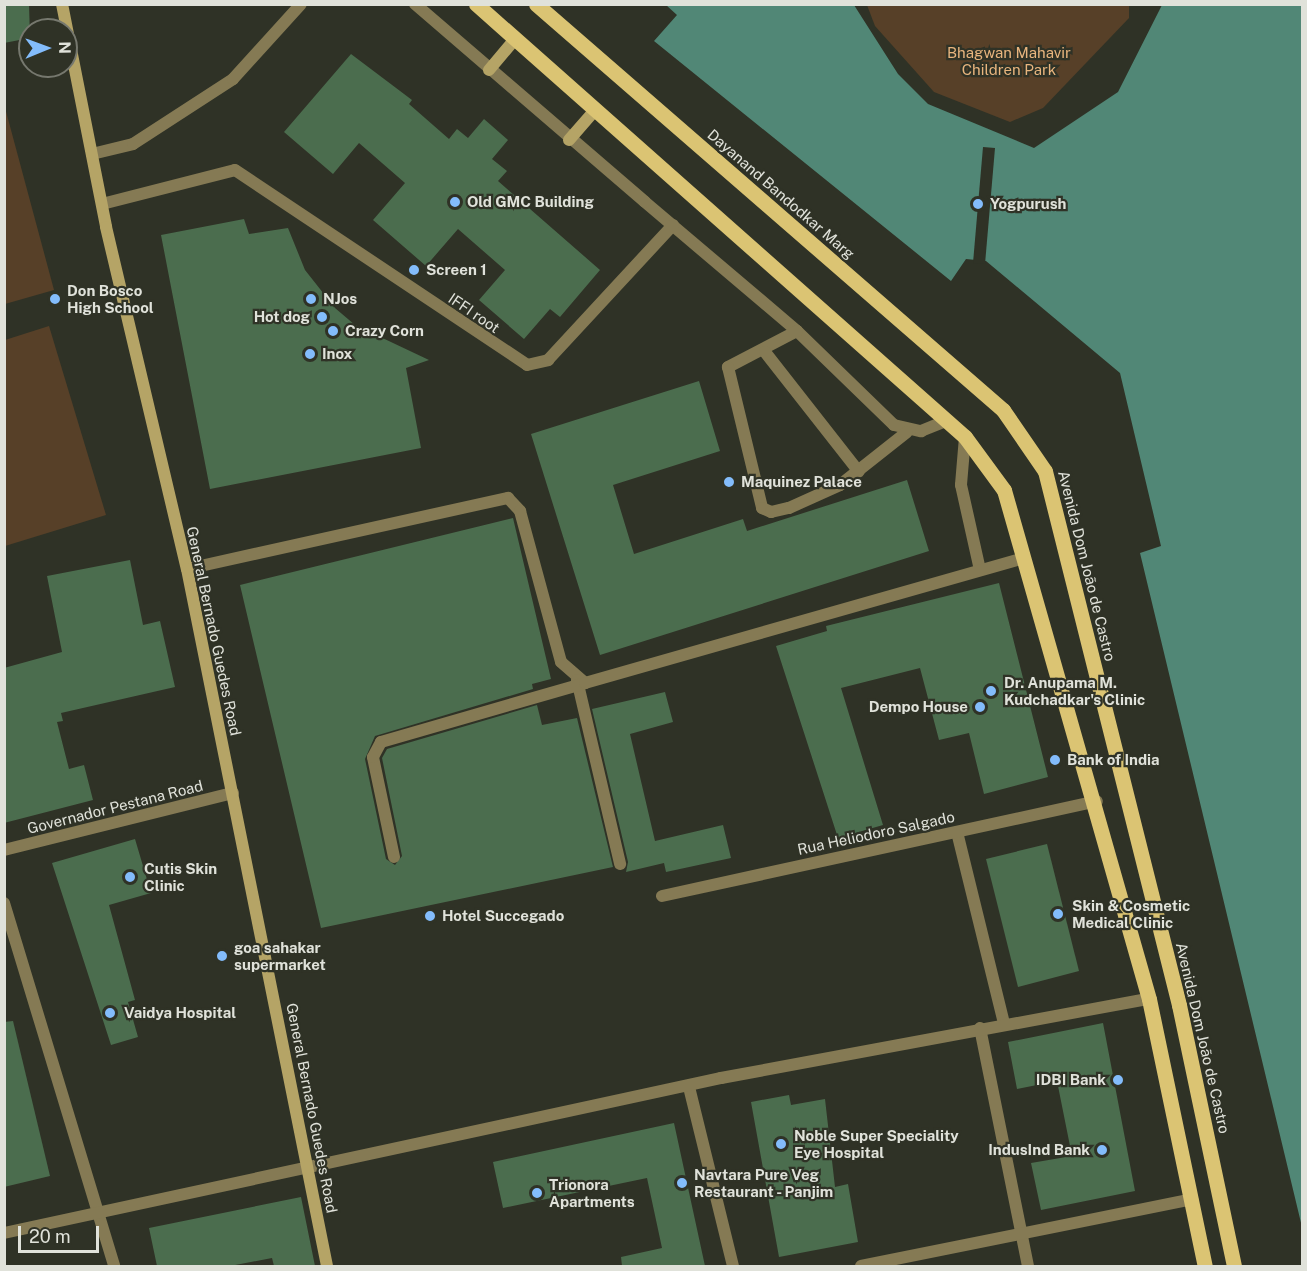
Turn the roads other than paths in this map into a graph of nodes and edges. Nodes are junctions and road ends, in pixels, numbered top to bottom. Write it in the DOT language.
graph roads {
  1 [pos="63,4"];
  2 [pos="302,4"];
  3 [pos="415,4"];
  4 [pos="476,4"];
  5 [pos="536,4"];
  6 [pos="514,39"];
  7 [pos="489,70"];
  8 [pos="595,110"];
  9 [pos="569,140"];
  10 [pos="92,154"];
  11 [pos="102,204"];
  12 [pos="673,225"];
  13 [pos="797,331"];
  14 [pos="765,352"];
  15 [pos="1004,410"];
  16 [pos="946,421"];
  17 [pos="907,432"];
  18 [pos="965,438"];
  19 [pos="859,472"];
  20 [pos="1023,558"];
  21 [pos="187,569"];
  22 [pos="981,570"];
  23 [pos="581,679"];
  24 [pos="233,794"];
  25 [pos="1097,801"];
  26 [pos="957,832"];
  27 [pos="4,850"];
  28 [pos="394,858"];
  29 [pos="620,864"];
  30 [pos="662,896"];
  31 [pos="4,903"];
  32 [pos="1149,999"];
  33 [pos="1004,1023"];
  34 [pos="981,1028"];
  35 [pos="689,1087"];
  36 [pos="308,1168"];
  37 [pos="1192,1199"];
  38 [pos="96,1211"];
  39 [pos="1020,1230"];
  40 [pos="4,1233"];
  41 [pos="114,1266"];
  42 [pos="327,1266"];
  43 [pos="733,1266"];
  44 [pos="861,1266"];
  45 [pos="1028,1266"];
  46 [pos="1205,1266"];
  47 [pos="1234,1266"];
  1 -- 10 [label="street, General Bernado Guedes Road"];
  2 -- 10 [label="street"];
  3 -- 7 [label="street"];
  4 -- 6 [label="main road"];
  5 -- 15 [label="main road, Dayanand Bandodkar Marg"];
  6 -- 7 [label="street"];
  6 -- 8 [label="main road"];
  7 -- 9 [label="street"];
  8 -- 9 [label="street"];
  8 -- 16 [label="main road"];
  9 -- 12 [label="street"];
  10 -- 11 [label="street, General Bernado Guedes Road"];
  11 -- 12 [label="street, IFFI root"];
  11 -- 21 [label="street, General Bernado Guedes Road"];
  12 -- 13 [label="street"];
  13 -- 14 [label="street"];
  13 -- 17 [label="street"];
  14 -- 19 [label="street"];
  14 -- 19 [label="street"];
  15 -- 47 [label="main road, Avenida Dom João de Castro"];
  16 -- 17 [label="street"];
  16 -- 18 [label="main road"];
  17 -- 19 [label="street"];
  18 -- 20 [label="main road"];
  18 -- 22 [label="street"];
  20 -- 22 [label="street"];
  20 -- 25 [label="main road"];
  21 -- 23 [label="street"];
  21 -- 24 [label="street, General Bernado Guedes Road"];
  22 -- 23 [label="street"];
  23 -- 28 [label="street"];
  23 -- 29 [label="street"];
  24 -- 27 [label="street, Governador Pestana Road"];
  24 -- 36 [label="street, General Bernado Guedes Road"];
  25 -- 26 [label="street, Rua Heliodoro Salgado"];
  25 -- 32 [label="main road"];
  26 -- 30 [label="street, Rua Heliodoro Salgado"];
  26 -- 33 [label="street"];
  31 -- 38 [label="street"];
  32 -- 33 [label="street"];
  32 -- 37 [label="main road"];
  33 -- 34 [label="street"];
  34 -- 35 [label="street"];
  34 -- 39 [label="street"];
  35 -- 36 [label="street"];
  35 -- 43 [label="street"];
  36 -- 38 [label="street"];
  36 -- 42 [label="street, General Bernado Guedes Road"];
  37 -- 39 [label="street"];
  37 -- 46 [label="main road"];
  38 -- 40 [label="street"];
  38 -- 41 [label="street"];
  39 -- 44 [label="street"];
  39 -- 45 [label="street"];
}
